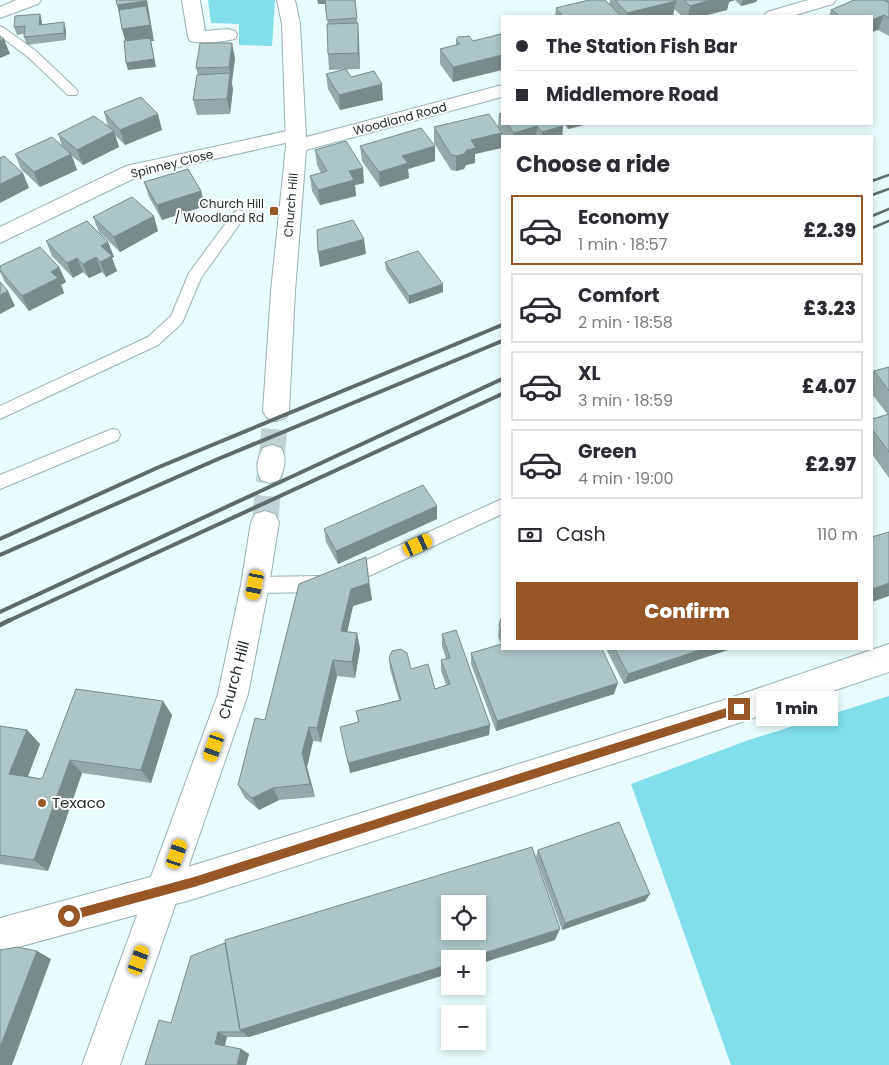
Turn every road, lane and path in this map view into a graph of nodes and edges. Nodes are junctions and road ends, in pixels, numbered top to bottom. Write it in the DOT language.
graph roads {
  1 [pos="32,0"];
  2 [pos="191,0"];
  3 [pos="286,0"];
  4 [pos="827,0"];
  5 [pos="0,13"];
  6 [pos="776,15"];
  7 [pos="0,30"];
  8 [pos="228,35"];
  9 [pos="501,91"];
  10 [pos="72,92"];
  11 [pos="296,140"];
  12 [pos="240,215"];
  13 [pos="0,236"];
  14 [pos="276,411"];
  15 [pos="0,413"];
  16 [pos="112,435"];
  17 [pos="0,482"];
  18 [pos="501,506"];
  19 [pos="265,522"];
  20 [pos="255,585"];
  21 [pos="889,658"];
  22 [pos="164,890"];
  23 [pos="0,935"];
  24 [pos="101,1065"];
  1 -- 5 [label="street"];
  2 -- 8 [label="street"];
  3 -- 11 [label="street, Church Hill"];
  4 -- 6 [label="street"];
  7 -- 10 [label="lane"];
  9 -- 11 [label="street, Woodland Road"];
  11 -- 13 [label="street, Spinney Close"];
  11 -- 14 [label="street, Church Hill"];
  12 -- 15 [label="lane"];
  16 -- 17 [label="lane"];
  18 -- 20 [label="lane"];
  19 -- 20 [label="street, Church Hill"];
  20 -- 22 [label="street, Church Hill"];
  21 -- 22 [label="street"];
  22 -- 23 [label="street"];
  22 -- 24 [label="street, Church Hill"];
}
